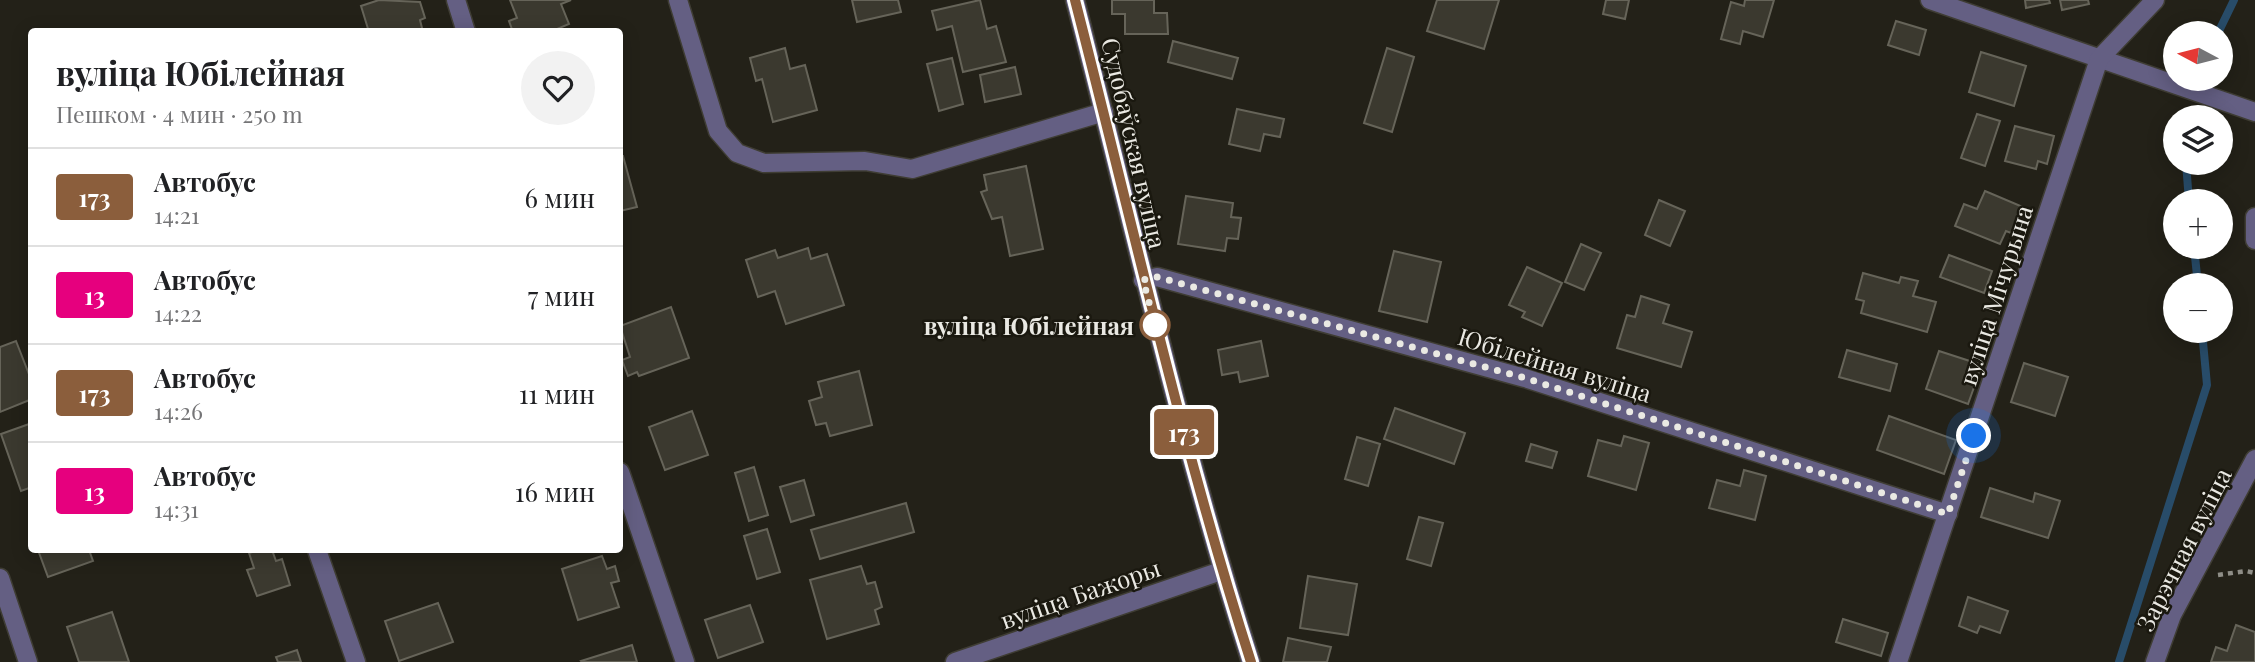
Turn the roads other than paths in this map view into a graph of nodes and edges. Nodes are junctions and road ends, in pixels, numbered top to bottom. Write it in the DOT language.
graph roads {
  1 [pos="456,0"];
  2 [pos="678,0"];
  3 [pos="1075,0"];
  4 [pos="1930,0"];
  5 [pos="2155,0"];
  6 [pos="465,28"];
  7 [pos="2099,59"];
  8 [pos="1104,112"];
  9 [pos="2255,112"];
  10 [pos="2255,217"];
  11 [pos="2255,240"];
  12 [pos="1143,280"];
  13 [pos="2255,459"];
  14 [pos="623,481"];
  15 [pos="1948,514"];
  16 [pos="318,553"];
  17 [pos="1221,570"];
  18 [pos="0,578"];
  19 [pos="28,662"];
  20 [pos="356,662"];
  21 [pos="685,662"];
  22 [pos="955,662"];
  23 [pos="1251,662"];
  24 [pos="1898,662"];
  25 [pos="2155,662"];
  1 -- 6 [label="street"];
  2 -- 8 [label="street"];
  3 -- 8 [label="street, Судобаўская вуліца"];
  4 -- 7 [label="street"];
  5 -- 7 [label="street, вуліца Мічурына"];
  7 -- 9 [label="street"];
  7 -- 15 [label="street, вуліца Мічурына"];
  8 -- 12 [label="street, Судобаўская вуліца"];
  10 -- 11 [label="street"];
  12 -- 15 [label="street, Юбілейная вуліца"];
  12 -- 17 [label="street, Судобаўская вуліца"];
  13 -- 25 [label="street, Зарэчная вуліца"];
  14 -- 21 [label="street"];
  15 -- 24 [label="street, вуліца Мічурына"];
  16 -- 20 [label="street"];
  17 -- 22 [label="street, вуліца Бажоры"];
  17 -- 23 [label="street, Судобаўская вуліца"];
  18 -- 19 [label="street"];
}
